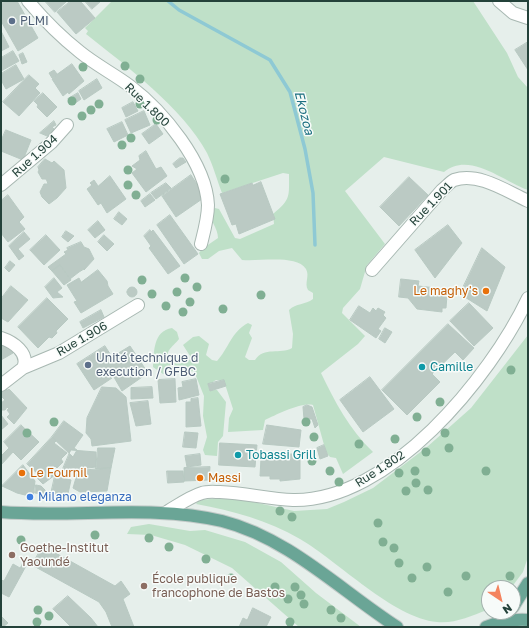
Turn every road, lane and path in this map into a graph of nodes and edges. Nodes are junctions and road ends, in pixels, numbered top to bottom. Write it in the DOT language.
graph roads {
  1 [pos="28,1"];
  2 [pos="499,1"];
  3 [pos="528,18"];
  4 [pos="67,125"];
  5 [pos="1,185"];
  6 [pos="528,201"];
  7 [pos="201,244"];
  8 [pos="372,270"];
  9 [pos="528,298"];
  10 [pos="138,305"];
  11 [pos="1,338"];
  12 [pos="23,368"];
  13 [pos="1,385"];
  14 [pos="1,512"];
  15 [pos="165,513"];
  16 [pos="528,583"];
  17 [pos="521,594"];
  18 [pos="528,620"];
  19 [pos="499,622"];
  20 [pos="397,627"];
  21 [pos="486,627"];
  1 -- 7 [label="street, Rue 1.800"];
  2 -- 3 [label="street"];
  4 -- 5 [label="street, Rue 1.904"];
  6 -- 8 [label="street, Rue 1.901"];
  9 -- 15 [label="street, Rue 1.802"];
  10 -- 12 [label="street, Rue 1.906"];
  11 -- 12 [label="street"];
  12 -- 13 [label="street"];
  14 -- 15 [label="main road"];
  15 -- 20 [label="main road"];
  16 -- 17 [label="main road"];
  18 -- 19 [label="main road"];
  19 -- 21 [label="main road"];
}
